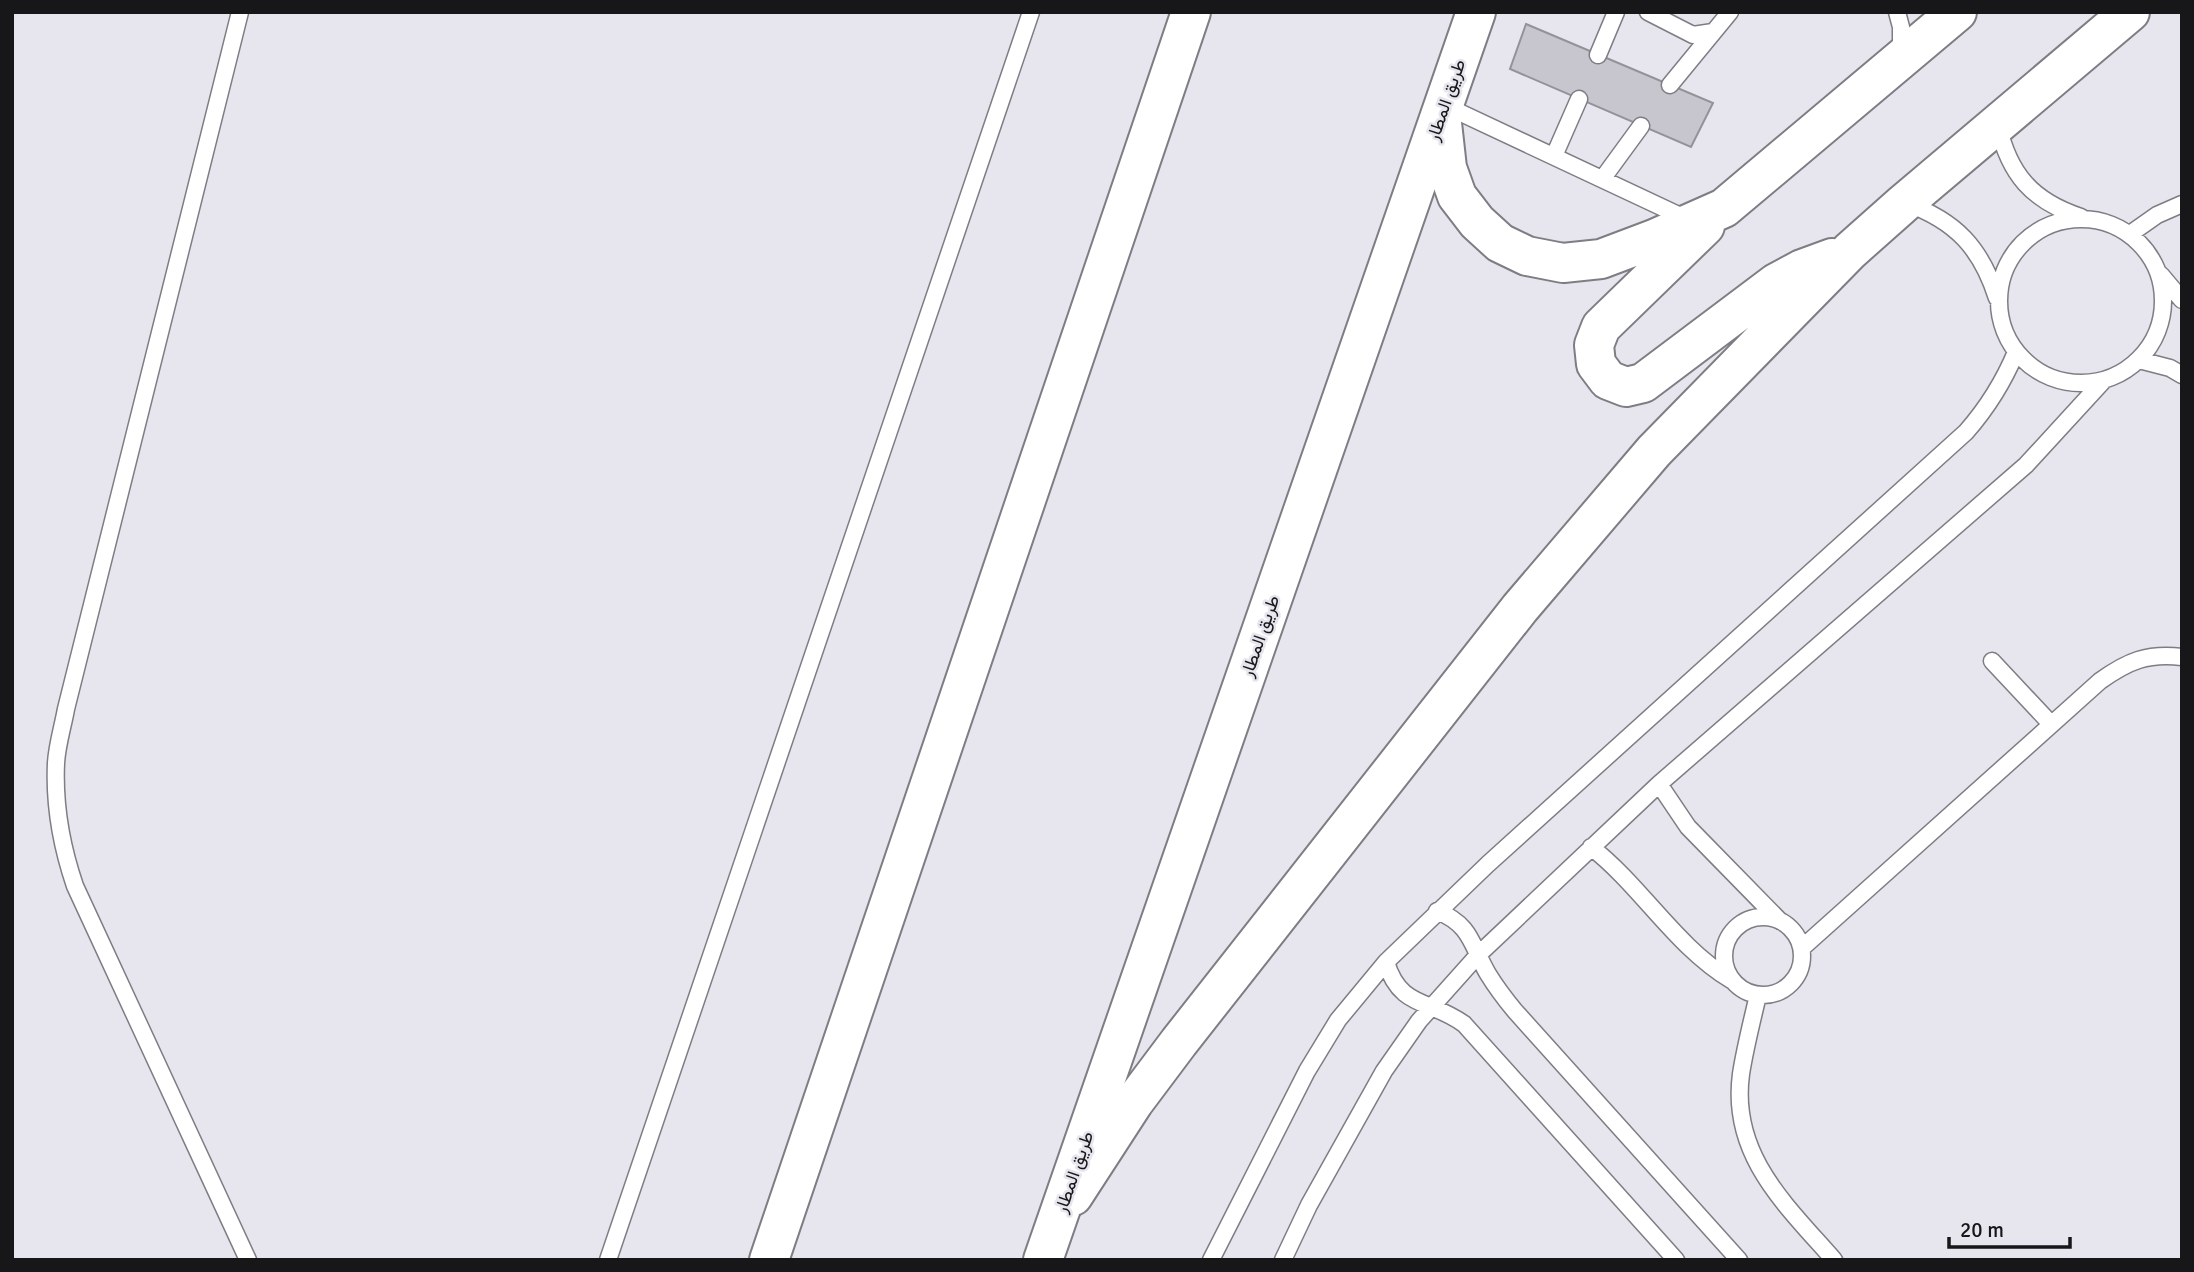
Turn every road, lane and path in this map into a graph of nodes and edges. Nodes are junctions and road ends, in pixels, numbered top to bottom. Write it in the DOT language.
graph roads {
  1 [pos="240,12"];
  2 [pos="1031,12"];
  3 [pos="1191,12"];
  4 [pos="1476,12"];
  5 [pos="1616,12"];
  6 [pos="1648,12"];
  7 [pos="1730,12"];
  8 [pos="1897,12"];
  9 [pos="1957,12"];
  10 [pos="2130,12"];
  11 [pos="1713,32"];
  12 [pos="1598,55"];
  13 [pos="1900,60"];
  14 [pos="1670,85"];
  15 [pos="1579,99"];
  16 [pos="1443,110"];
  17 [pos="1998,123"];
  18 [pos="1641,126"];
  19 [pos="1554,156"];
  20 [pos="1603,178"];
  21 [pos="1904,203"];
  22 [pos="2182,204"];
  23 [pos="1708,215"];
  24 [pos="2086,218"];
  25 [pos="2130,234"];
  26 [pos="1850,251"];
  27 [pos="2159,273"];
  28 [pos="2182,300"];
  29 [pos="1999,304"];
  30 [pos="2016,352"];
  31 [pos="2139,360"];
  32 [pos="2182,375"];
  33 [pos="2104,380"];
  34 [pos="2182,657"];
  35 [pos="1992,661"];
  36 [pos="2051,724"];
  37 [pos="1659,784"];
  38 [pos="1591,847"];
  39 [pos="1437,911"];
  40 [pos="1780,921"];
  41 [pos="1802,947"];
  42 [pos="1478,955"];
  43 [pos="1386,962"];
  44 [pos="1732,981"];
  45 [pos="1758,995"];
  46 [pos="1433,1006"];
  47 [pos="1049,1244"];
  48 [pos="248,1260"];
  49 [pos="608,1260"];
  50 [pos="769,1260"];
  51 [pos="1212,1260"];
  52 [pos="1283,1260"];
  53 [pos="1676,1260"];
  54 [pos="1739,1260"];
  55 [pos="1834,1260"];
  1 -- 48 [label="lane"];
  2 -- 49 [label="lane"];
  3 -- 50 [label="street"];
  4 -- 16 [label="street, طريق المطار"];
  5 -- 12 [label="lane"];
  6 -- 11 [label="lane"];
  7 -- 11 [label="lane"];
  8 -- 13 [label="lane"];
  9 -- 13 [label="street"];
  10 -- 17 [label="street"];
  11 -- 14 [label="lane"];
  13 -- 23 [label="street"];
  15 -- 19 [label="lane"];
  16 -- 19 [label="lane"];
  16 -- 23 [label="street"];
  16 -- 47 [label="street, طريق المطار"];
  17 -- 21 [label="street"];
  17 -- 24 [label="lane"];
  18 -- 20 [label="lane"];
  19 -- 20 [label="lane"];
  20 -- 23 [label="lane"];
  21 -- 26 [label="street"];
  21 -- 29 [label="lane"];
  22 -- 25 [label="lane"];
  23 -- 26 [label="street"];
  24 -- 25 [label="lane"];
  24 -- 29 [label="lane"];
  25 -- 27 [label="lane"];
  26 -- 47 [label="street"];
  27 -- 28 [label="lane"];
  27 -- 31 [label="lane"];
  29 -- 30 [label="lane"];
  30 -- 33 [label="lane"];
  30 -- 39 [label="lane"];
  31 -- 32 [label="lane"];
  31 -- 33 [label="lane"];
  33 -- 37 [label="lane"];
  34 -- 36 [label="lane"];
  35 -- 36 [label="lane"];
  36 -- 41 [label="lane"];
  37 -- 38 [label="lane"];
  37 -- 40 [label="lane"];
  38 -- 42 [label="lane"];
  38 -- 44 [label="lane"];
  39 -- 42 [label="lane"];
  39 -- 43 [label="lane"];
  40 -- 41 [label="lane"];
  40 -- 44 [label="lane"];
  41 -- 45 [label="lane"];
  42 -- 46 [label="lane"];
  42 -- 54 [label="lane"];
  43 -- 46 [label="lane"];
  43 -- 51 [label="lane"];
  44 -- 45 [label="lane"];
  45 -- 55 [label="lane"];
  46 -- 52 [label="lane"];
  46 -- 53 [label="lane"];
}
